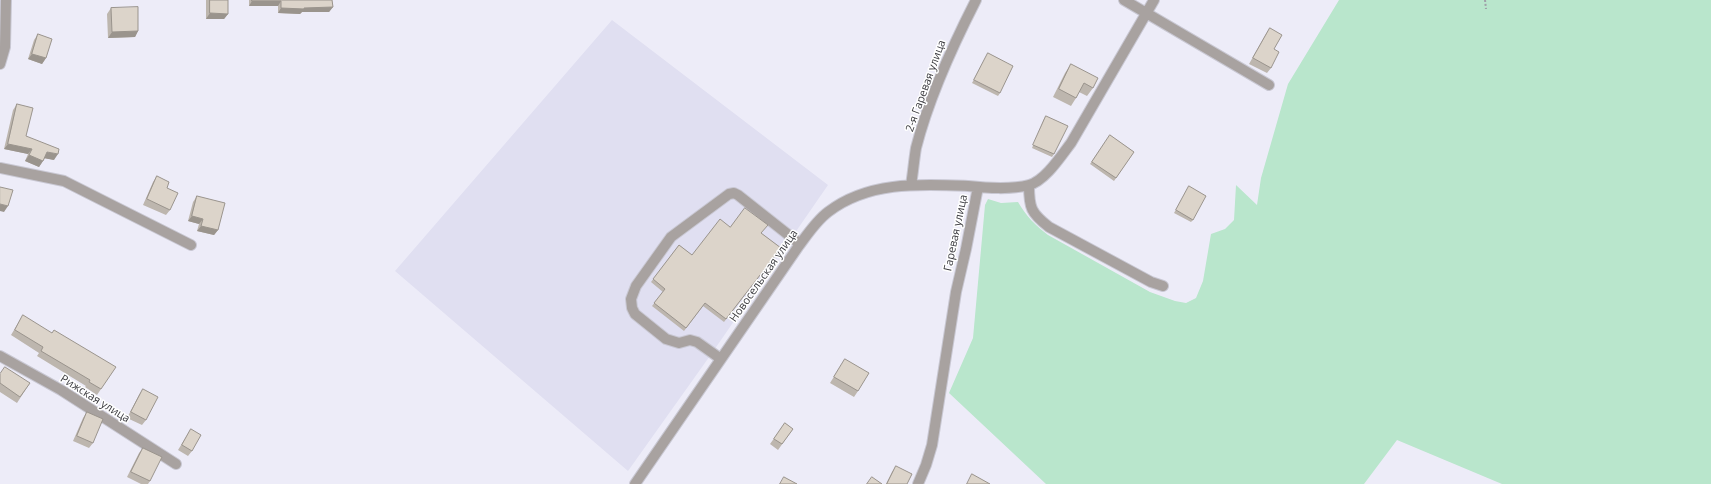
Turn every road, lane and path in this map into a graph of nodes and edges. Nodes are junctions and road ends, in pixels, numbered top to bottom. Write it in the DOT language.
graph roads {
  1 [pos="6,0"];
  2 [pos="976,0"];
  3 [pos="1124,0"];
  4 [pos="1154,0"];
  5 [pos="1485,0"];
  6 [pos="1486,9"];
  7 [pos="1145,14"];
  8 [pos="0,64"];
  9 [pos="1269,85"];
  10 [pos="0,168"];
  11 [pos="911,185"];
  12 [pos="1029,185"];
  13 [pos="978,187"];
  14 [pos="800,244"];
  15 [pos="191,245"];
  16 [pos="1163,286"];
  17 [pos="0,356"];
  18 [pos="721,359"];
  19 [pos="176,464"];
  20 [pos="635,484"];
  21 [pos="918,484"];
  1 -- 8 [label="street"];
  2 -- 11 [label="street, 2-я Гаревая улица"];
  3 -- 7 [label="street"];
  4 -- 7 [label="street, Гаревая улица"];
  5 -- 6 [label="path"];
  7 -- 9 [label="street"];
  7 -- 12 [label="street, Гаревая улица"];
  10 -- 15 [label="street"];
  11 -- 13 [label="street, Новосельская улица"];
  11 -- 14 [label="street, Новосельская улица"];
  12 -- 13 [label="street, Гаревая улица"];
  12 -- 16 [label="street"];
  13 -- 21 [label="street, Гаревая улица"];
  14 -- 18 [label="street, Новосельская улица"];
  14 -- 18 [label="street"];
  17 -- 19 [label="street, Рижская улица"];
  18 -- 20 [label="street, Новосельская улица"];
}
